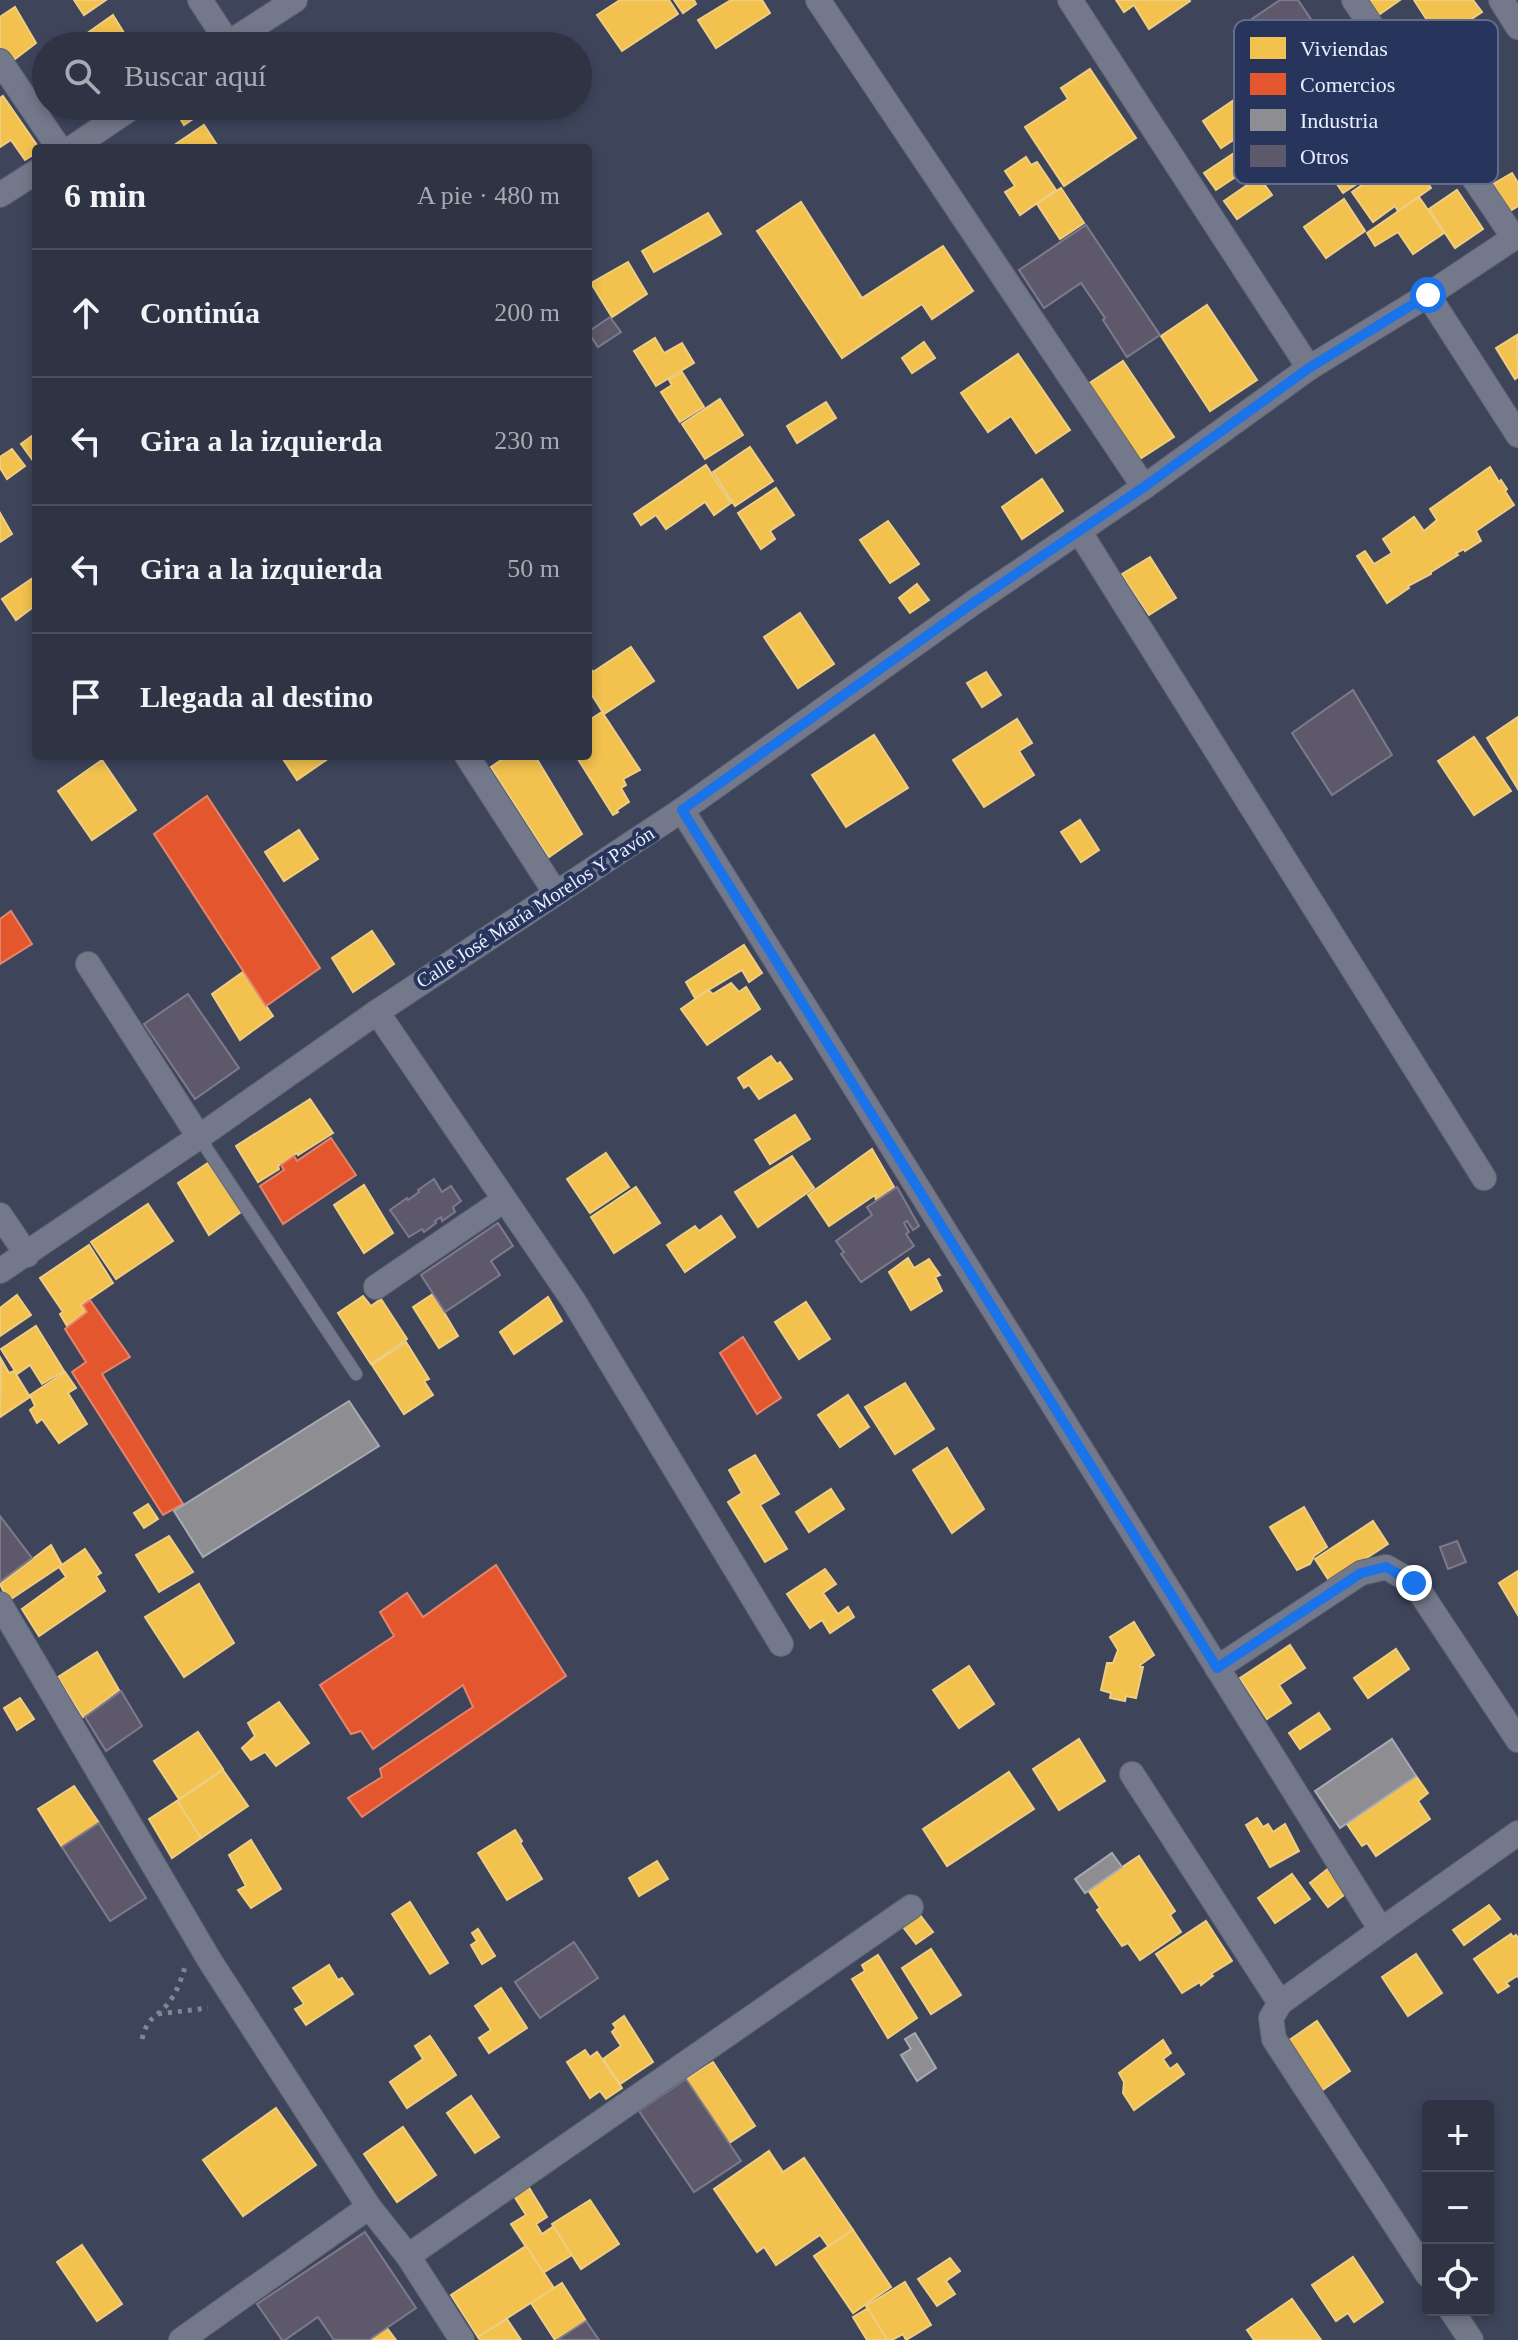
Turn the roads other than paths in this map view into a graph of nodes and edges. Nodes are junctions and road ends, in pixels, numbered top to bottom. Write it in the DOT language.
graph roads {
  1 [pos="200,0"];
  2 [pos="295,0"];
  3 [pos="818,0"];
  4 [pos="1070,0"];
  5 [pos="1354,0"];
  6 [pos="1501,0"];
  7 [pos="1368,20"];
  8 [pos="1518,27"];
  9 [pos="219,32"];
  10 [pos="245,32"];
  11 [pos="0,61"];
  12 [pos="32,108"];
  13 [pos="40,120"];
  14 [pos="113,120"];
  15 [pos="56,144"];
  16 [pos="78,144"];
  17 [pos="32,175"];
  18 [pos="1480,184"];
  19 [pos="0,195"];
  20 [pos="1516,236"];
  21 [pos="1428,295"];
  22 [pos="1309,368"];
  23 [pos="1518,435"];
  24 [pos="1144,487"];
  25 [pos="1079,531"];
  26 [pos="470,760"];
  27 [pos="682,810"];
  28 [pos="555,892"];
  29 [pos="88,964"];
  30 [pos="377,1012"];
  31 [pos="199,1137"];
  32 [pos="1484,1178"];
  33 [pos="504,1200"];
  34 [pos="0,1215"];
  35 [pos="27,1255"];
  36 [pos="0,1271"];
  37 [pos="376,1287"];
  38 [pos="356,1374"];
  39 [pos="0,1604"];
  40 [pos="781,1644"];
  41 [pos="1217,1668"];
  42 [pos="1518,1740"];
  43 [pos="1132,1774"];
  44 [pos="1518,1833"];
  45 [pos="911,1907"];
  46 [pos="1381,1930"];
  47 [pos="1280,2003"];
  48 [pos="369,2207"];
  49 [pos="408,2256"];
  50 [pos="1422,2266"];
  51 [pos="1455,2316"];
  52 [pos="181,2340"];
  53 [pos="462,2340"];
  54 [pos="1471,2340"];
  1 -- 9 [label="street"];
  2 -- 10 [label="street"];
  3 -- 24 [label="street"];
  4 -- 22 [label="street"];
  5 -- 7 [label="street"];
  6 -- 8 [label="street"];
  11 -- 12 [label="street"];
  13 -- 15 [label="street"];
  14 -- 16 [label="street"];
  17 -- 19 [label="street"];
  18 -- 20 [label="street"];
  20 -- 21 [label="street, Calle José María Morelos Y Pavón"];
  21 -- 22 [label="street, Calle José María Morelos Y Pavón"];
  21 -- 23 [label="street"];
  22 -- 24 [label="street, Calle José María Morelos Y Pavón"];
  24 -- 25 [label="street, Calle José María Morelos Y Pavón"];
  25 -- 27 [label="street, Calle José María Morelos Y Pavón"];
  25 -- 32 [label="street"];
  26 -- 28 [label="street"];
  27 -- 28 [label="street, Calle José María Morelos Y Pavón"];
  27 -- 41 [label="street"];
  28 -- 30 [label="street, Calle José María Morelos Y Pavón"];
  29 -- 31 [label="street"];
  30 -- 31 [label="street, Calle José María Morelos Y Pavón"];
  30 -- 33 [label="street"];
  31 -- 35 [label="street, Calle José María Morelos Y Pavón"];
  31 -- 38 [label="lane"];
  33 -- 37 [label="street"];
  33 -- 40 [label="street"];
  34 -- 35 [label="street"];
  35 -- 36 [label="street, Calle José María Morelos Y Pavón"];
  39 -- 48 [label="street"];
  41 -- 42 [label="street"];
  41 -- 46 [label="street"];
  43 -- 47 [label="street"];
  44 -- 46 [label="street"];
  45 -- 49 [label="street"];
  46 -- 47 [label="street"];
  47 -- 50 [label="street"];
  48 -- 49 [label="street"];
  48 -- 52 [label="street"];
  49 -- 53 [label="street"];
  51 -- 54 [label="street"];
}
